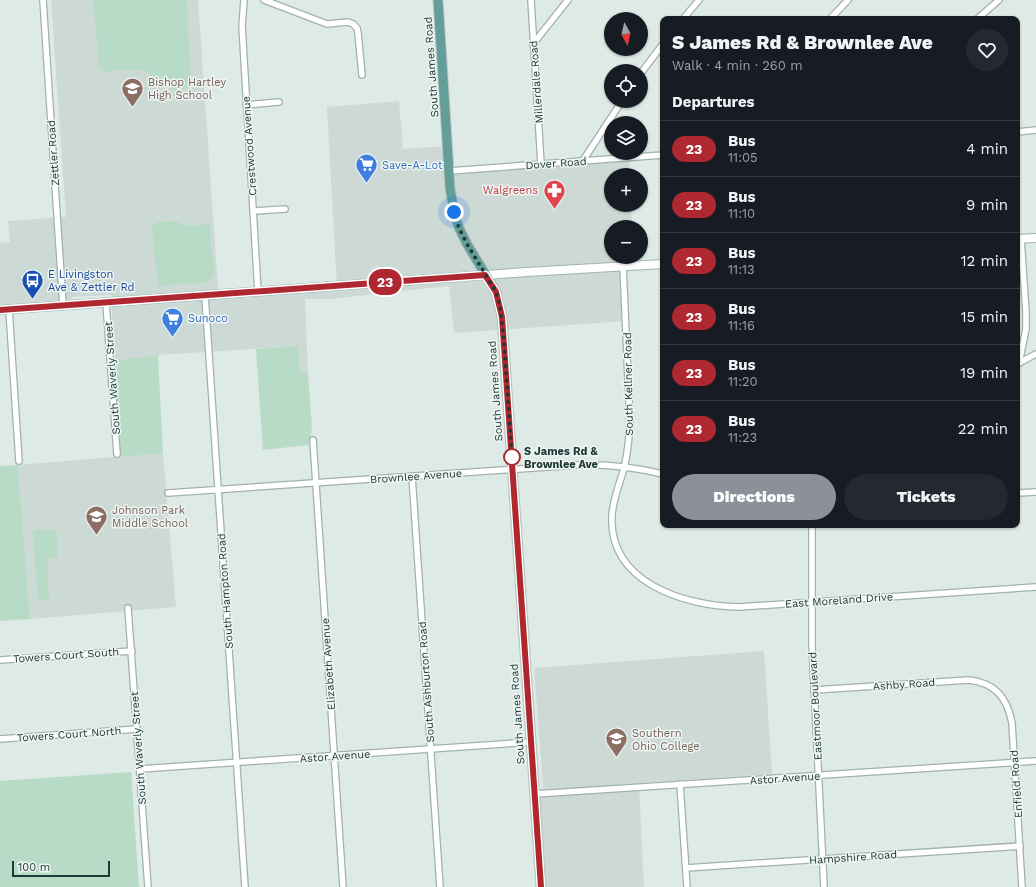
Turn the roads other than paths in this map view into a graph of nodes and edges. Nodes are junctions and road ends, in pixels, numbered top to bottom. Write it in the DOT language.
graph roads {
  1 [pos="43,0"];
  2 [pos="244,0"];
  3 [pos="264,0"];
  4 [pos="438,0"];
  5 [pos="531,0"];
  6 [pos="568,0"];
  7 [pos="699,0"];
  8 [pos="848,0"];
  9 [pos="999,0"];
  10 [pos="686,16"];
  11 [pos="833,16"];
  12 [pos="980,16"];
  13 [pos="533,44"];
  14 [pos="660,48"];
  15 [pos="648,64"];
  16 [pos="362,75"];
  17 [pos="279,102"];
  18 [pos="246,105"];
  19 [pos="617,108"];
  20 [pos="1036,130"];
  21 [pos="1020,132"];
  22 [pos="660,155"];
  23 [pos="582,162"];
  24 [pos="541,164"];
  25 [pos="449,171"];
  26 [pos="285,209"];
  27 [pos="253,211"];
  28 [pos="1036,238"];
  29 [pos="1020,239"];
  30 [pos="1020,249"];
  31 [pos="660,264"];
  32 [pos="623,266"];
  33 [pos="485,275"];
  34 [pos="258,292"];
  35 [pos="205,296"];
  36 [pos="106,303"];
  37 [pos="63,306"];
  38 [pos="4,310"];
  39 [pos="1036,354"];
  40 [pos="1020,355"];
  41 [pos="1020,363"];
  42 [pos="313,440"];
  43 [pos="117,454"];
  44 [pos="18,461"];
  45 [pos="624,467"];
  46 [pos="513,469"];
  47 [pos="660,473"];
  48 [pos="412,476"];
  49 [pos="315,483"];
  50 [pos="218,490"];
  51 [pos="1036,492"];
  52 [pos="168,493"];
  53 [pos="1020,493"];
  54 [pos="812,528"];
  55 [pos="647,583"];
  56 [pos="1036,587"];
  57 [pos="812,602"];
  58 [pos="128,608"];
  59 [pos="132,651"];
  60 [pos="0,660"];
  61 [pos="992,687"];
  62 [pos="814,690"];
  63 [pos="137,730"];
  64 [pos="0,739"];
  65 [pos="531,742"];
  66 [pos="430,749"];
  67 [pos="334,756"];
  68 [pos="1036,761"];
  69 [pos="236,763"];
  70 [pos="1014,763"];
  71 [pos="140,769"];
  72 [pos="818,776"];
  73 [pos="680,784"];
  74 [pos="535,794"];
  75 [pos="1020,846"];
  76 [pos="823,859"];
  77 [pos="686,868"];
  78 [pos="148,887"];
  79 [pos="245,887"];
  80 [pos="343,887"];
  81 [pos="440,887"];
  82 [pos="541,887"];
  83 [pos="687,887"];
  84 [pos="824,887"];
  85 [pos="1022,887"];
  1 -- 37 [label="street, Zettler Road"];
  2 -- 18 [label="street, Crestwood Avenue"];
  3 -- 16 [label="street"];
  4 -- 25 [label="main road, South James Road"];
  5 -- 13 [label="street, Millerdale Road"];
  6 -- 13 [label="street"];
  7 -- 10 [label="street"];
  8 -- 11 [label="street"];
  9 -- 12 [label="street"];
  13 -- 24 [label="street, Millerdale Road"];
  14 -- 15 [label="street"];
  17 -- 18 [label="street"];
  18 -- 27 [label="street, Crestwood Avenue"];
  19 -- 23 [label="street"];
  20 -- 21 [label="street"];
  22 -- 23 [label="street, Dover Road"];
  23 -- 24 [label="street, Dover Road"];
  24 -- 25 [label="street, Dover Road"];
  25 -- 33 [label="main road, South James Road"];
  26 -- 27 [label="street"];
  27 -- 34 [label="street, Crestwood Avenue"];
  28 -- 29 [label="main road"];
  30 -- 40 [label="street"];
  31 -- 32 [label="main road"];
  32 -- 33 [label="main road"];
  32 -- 45 [label="street, South Kellner Road"];
  33 -- 34 [label="main road"];
  33 -- 46 [label="main road, South James Road"];
  34 -- 35 [label="main road"];
  35 -- 36 [label="main road"];
  35 -- 50 [label="street, South Hampton Road"];
  36 -- 37 [label="main road"];
  36 -- 43 [label="street, South Waverly Street"];
  37 -- 38 [label="main road"];
  38 -- 44 [label="street"];
  39 -- 41 [label="street"];
  42 -- 49 [label="street, Elizabeth Avenue"];
  45 -- 46 [label="street, Brownlee Avenue"];
  45 -- 47 [label="street, Brownlee Avenue"];
  45 -- 55 [label="street, South Kellner Road"];
  46 -- 48 [label="street, Brownlee Avenue"];
  46 -- 65 [label="main road, South James Road"];
  48 -- 49 [label="street, Brownlee Avenue"];
  48 -- 66 [label="street, South Ashburton Road"];
  49 -- 50 [label="street, Brownlee Avenue"];
  49 -- 67 [label="street, Elizabeth Avenue"];
  50 -- 52 [label="street, Brownlee Avenue"];
  50 -- 69 [label="street, South Hampton Road"];
  51 -- 53 [label="street"];
  54 -- 57 [label="street, Eastmoor Boulevard"];
  55 -- 57 [label="street, East Moreland Drive"];
  56 -- 57 [label="street, East Moreland Drive"];
  57 -- 62 [label="street, Eastmoor Boulevard"];
  58 -- 59 [label="street, South Waverly Street"];
  59 -- 60 [label="street, Towers Court South"];
  59 -- 63 [label="street, South Waverly Street"];
  61 -- 62 [label="street, Ashby Road"];
  61 -- 70 [label="street, Enfield Road"];
  62 -- 72 [label="street, Eastmoor Boulevard"];
  63 -- 64 [label="street, Towers Court North"];
  63 -- 71 [label="street, South Waverly Street"];
  65 -- 66 [label="street, Astor Avenue"];
  65 -- 74 [label="main road, South James Road"];
  66 -- 67 [label="street, Astor Avenue"];
  66 -- 81 [label="street, South Ashburton Road"];
  67 -- 69 [label="street, Astor Avenue"];
  67 -- 80 [label="street, Elizabeth Avenue"];
  68 -- 70 [label="street, Astor Avenue"];
  69 -- 71 [label="street, Astor Avenue"];
  69 -- 79 [label="street, South Hampton Road"];
  70 -- 72 [label="street, Astor Avenue"];
  70 -- 75 [label="street, Enfield Road"];
  71 -- 78 [label="street, South Waverly Street"];
  72 -- 73 [label="street, Astor Avenue"];
  72 -- 76 [label="street, Eastmoor Boulevard"];
  73 -- 74 [label="street, Astor Avenue"];
  73 -- 77 [label="street"];
  74 -- 82 [label="main road, South James Road"];
  75 -- 76 [label="street, Hampshire Road"];
  75 -- 85 [label="street, Enfield Road"];
  76 -- 77 [label="street, Hampshire Road"];
  76 -- 84 [label="street, Eastmoor Boulevard"];
  77 -- 83 [label="street"];
}
